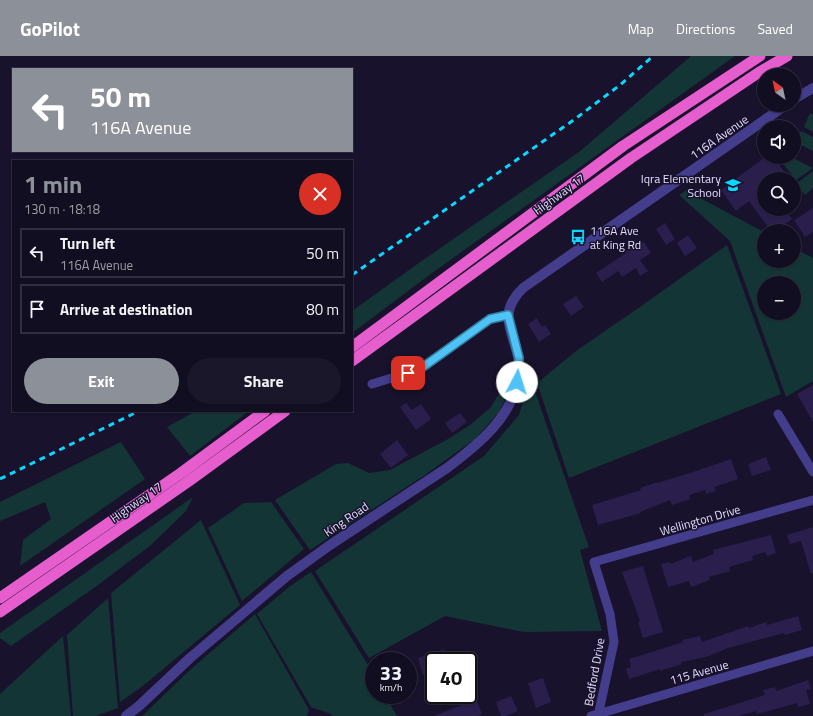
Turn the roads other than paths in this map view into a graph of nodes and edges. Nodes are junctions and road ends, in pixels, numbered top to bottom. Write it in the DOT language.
graph roads {
  1 [pos="760,56"];
  2 [pos="787,56"];
  3 [pos="813,88"];
  4 [pos="801,95"];
  5 [pos="776,112"];
  6 [pos="508,315"];
  7 [pos="353,346"];
  8 [pos="353,361"];
  9 [pos="372,384"];
  10 [pos="264,412"];
  11 [pos="284,412"];
  12 [pos="778,414"];
  13 [pos="813,472"];
  14 [pos="813,500"];
  15 [pos="594,562"];
  16 [pos="0,598"];
  17 [pos="0,612"];
  18 [pos="813,651"];
  19 [pos="596,715"];
  20 [pos="126,716"];
  1 -- 7 [label="highway, Highway 17"];
  2 -- 8 [label="highway, Highway 17"];
  3 -- 4 [label="street"];
  5 -- 6 [label="street, 116A Avenue"];
  6 -- 9 [label="street"];
  6 -- 20 [label="street, King Road"];
  10 -- 16 [label="highway, Highway 17"];
  11 -- 17 [label="highway, Highway 17"];
  12 -- 13 [label="street"];
  14 -- 15 [label="street, Wellington Drive"];
  15 -- 19 [label="street, Bedford Drive"];
  18 -- 19 [label="street, 115 Avenue"];
}
